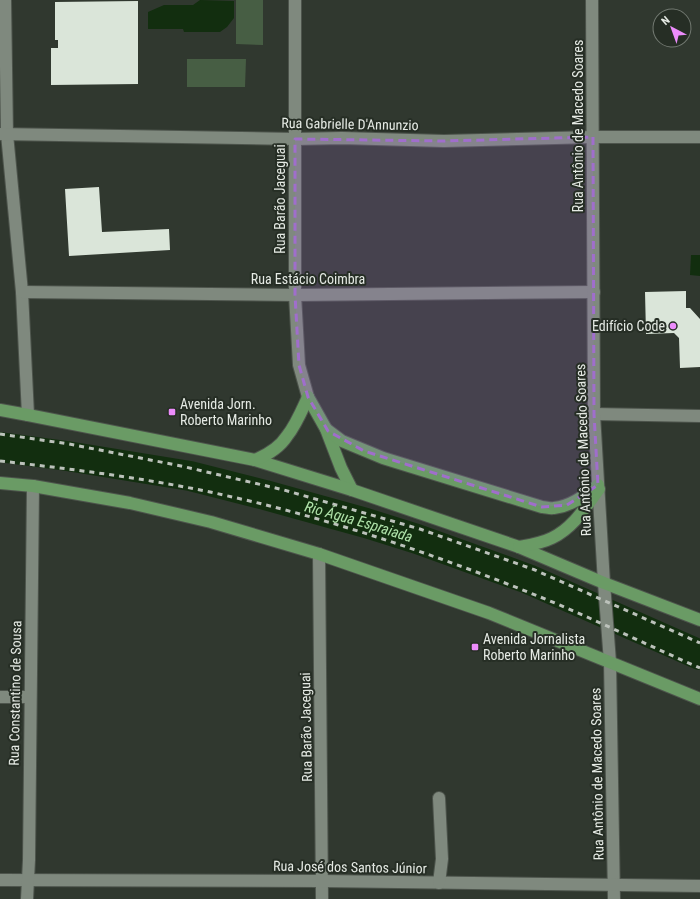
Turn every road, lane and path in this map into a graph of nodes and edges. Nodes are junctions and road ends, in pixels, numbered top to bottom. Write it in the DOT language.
graph roads {
  1 [pos="5,0"];
  2 [pos="294,0"];
  3 [pos="592,0"];
  4 [pos="3,134"];
  5 [pos="593,137"];
  6 [pos="700,137"];
  7 [pos="295,139"];
  8 [pos="22,292"];
  9 [pos="594,292"];
  10 [pos="295,295"];
  11 [pos="308,397"];
  12 [pos="0,410"];
  13 [pos="594,414"];
  14 [pos="28,415"];
  15 [pos="700,416"];
  16 [pos="326,429"];
  17 [pos="255,460"];
  18 [pos="0,483"];
  19 [pos="33,486"];
  20 [pos="598,487"];
  21 [pos="352,490"];
  22 [pos="519,547"];
  23 [pos="319,554"];
  24 [pos="604,588"];
  25 [pos="700,620"];
  26 [pos="610,662"];
  27 [pos="0,697"];
  28 [pos="30,697"];
  29 [pos="700,699"];
  30 [pos="440,798"];
  31 [pos="0,880"];
  32 [pos="28,881"];
  33 [pos="322,881"];
  34 [pos="439,883"];
  35 [pos="614,885"];
  36 [pos="700,886"];
  37 [pos="27,899"];
  38 [pos="322,899"];
  39 [pos="614,899"];
  1 -- 4 [label="street"];
  2 -- 7 [label="street, Rua Barão Jaceguai"];
  3 -- 5 [label="street, Rua Antônio de Macedo Soares"];
  4 -- 7 [label="street, Rua Gabrielle D'Annunzio"];
  4 -- 8 [label="street"];
  5 -- 6 [label="street, Rua Gabrielle D'Annunzio"];
  5 -- 7 [label="street, Rua Gabrielle D'Annunzio"];
  5 -- 9 [label="street, Rua Antônio de Macedo Soares"];
  7 -- 10 [label="street, Rua Barão Jaceguai"];
  8 -- 10 [label="street, Rua Estácio Coimbra"];
  8 -- 14 [label="street"];
  9 -- 10 [label="street, Rua Estácio Coimbra"];
  9 -- 13 [label="street, Rua Antônio de Macedo Soares"];
  10 -- 11 [label="street, Rua Barão Jaceguai"];
  11 -- 16 [label="main road"];
  11 -- 17 [label="main road"];
  12 -- 14 [label="main road"];
  13 -- 15 [label="street"];
  13 -- 20 [label="street, Rua Antônio de Macedo Soares"];
  14 -- 17 [label="main road"];
  16 -- 20 [label="main road"];
  16 -- 21 [label="main road"];
  17 -- 21 [label="main road"];
  18 -- 19 [label="main road"];
  19 -- 23 [label="main road"];
  19 -- 28 [label="street, Rua Constantino de Sousa"];
  20 -- 22 [label="main road"];
  20 -- 24 [label="street, Rua Antônio de Macedo Soares"];
  21 -- 22 [label="main road"];
  22 -- 24 [label="main road"];
  23 -- 26 [label="main road"];
  23 -- 33 [label="street, Rua Barão Jaceguai"];
  24 -- 25 [label="main road"];
  24 -- 26 [label="street, Rua Antônio de Macedo Soares"];
  26 -- 29 [label="main road"];
  26 -- 35 [label="street, Rua Antônio de Macedo Soares"];
  27 -- 28 [label="street"];
  28 -- 32 [label="street, Rua Constantino de Sousa"];
  30 -- 34 [label="street"];
  31 -- 32 [label="street, Rua José dos Santos Júnior"];
  32 -- 33 [label="street, Rua José dos Santos Júnior"];
  32 -- 37 [label="street, Rua Constantino de Sousa"];
  33 -- 34 [label="street, Rua José dos Santos Júnior"];
  33 -- 38 [label="street, Rua Barão Jaceguai"];
  34 -- 35 [label="street, Rua José dos Santos Júnior"];
  35 -- 36 [label="street, Rua José dos Santos Júnior"];
  35 -- 39 [label="street, Rua Antônio de Macedo Soares"];
}
